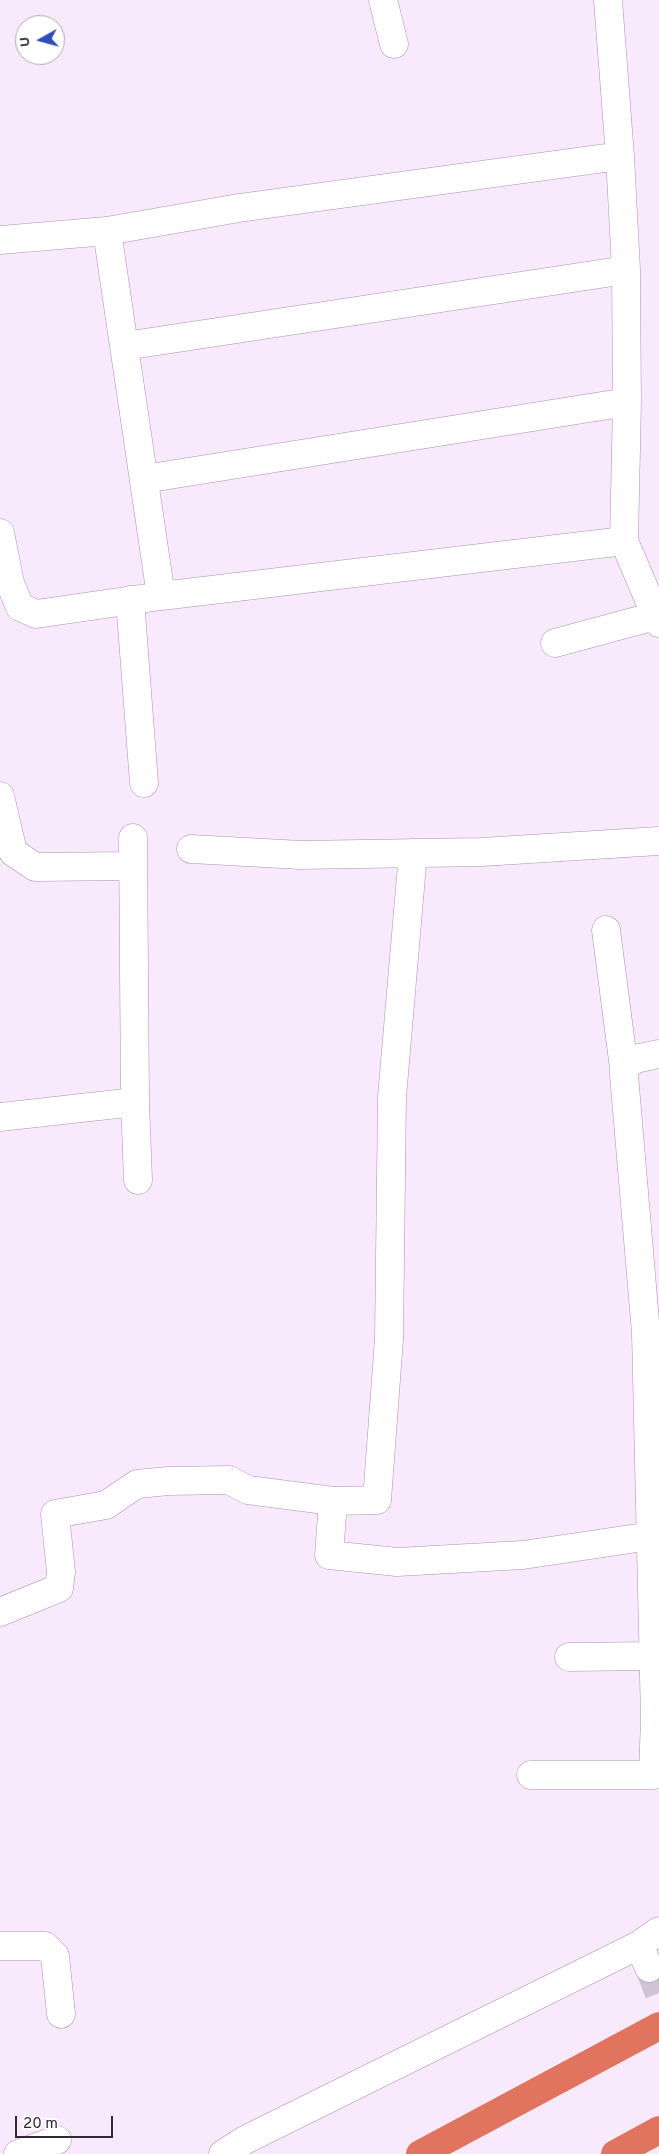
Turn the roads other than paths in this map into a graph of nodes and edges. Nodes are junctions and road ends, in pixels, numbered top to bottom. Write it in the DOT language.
graph roads {
  1 [pos="383,0"];
  2 [pos="608,0"];
  3 [pos="394,44"];
  4 [pos="620,156"];
  5 [pos="107,231"];
  6 [pos="0,240"];
  7 [pos="626,270"];
  8 [pos="124,346"];
  9 [pos="627,402"];
  10 [pos="144,480"];
  11 [pos="0,533"];
  12 [pos="624,541"];
  13 [pos="161,596"];
  14 [pos="130,600"];
  15 [pos="657,620"];
  16 [pos="555,643"];
  17 [pos="144,783"];
  18 [pos="0,796"];
  19 [pos="133,838"];
  20 [pos="659,841"];
  21 [pos="191,849"];
  22 [pos="413,853"];
  23 [pos="133,866"];
  24 [pos="606,930"];
  25 [pos="659,1054"];
  26 [pos="624,1068"];
  27 [pos="135,1102"];
  28 [pos="0,1116"];
  29 [pos="138,1180"];
  30 [pos="333,1501"];
  31 [pos="651,1536"];
  32 [pos="0,1612"];
  33 [pos="654,1656"];
  34 [pos="569,1657"];
  35 [pos="657,1718"];
  36 [pos="531,1775"];
  37 [pos="0,1946"];
  38 [pos="649,1948"];
  39 [pos="61,2014"];
  40 [pos="659,2026"];
  41 [pos="659,2130"];
  42 [pos="57,2140"];
  43 [pos="18,2154"];
  44 [pos="224,2154"];
  45 [pos="420,2154"];
  46 [pos="615,2154"];
  1 -- 3 [label="street"];
  2 -- 4 [label="street"];
  4 -- 5 [label="street"];
  4 -- 7 [label="street"];
  5 -- 6 [label="street"];
  5 -- 8 [label="street"];
  7 -- 8 [label="street"];
  7 -- 9 [label="street"];
  8 -- 10 [label="street"];
  9 -- 10 [label="street"];
  9 -- 12 [label="street"];
  10 -- 13 [label="street"];
  11 -- 14 [label="street"];
  12 -- 13 [label="street"];
  12 -- 15 [label="street"];
  13 -- 14 [label="street"];
  14 -- 17 [label="street"];
  15 -- 16 [label="street"];
  18 -- 23 [label="street"];
  19 -- 23 [label="street"];
  20 -- 22 [label="street"];
  21 -- 22 [label="street"];
  22 -- 30 [label="street"];
  23 -- 27 [label="street"];
  24 -- 26 [label="street"];
  25 -- 26 [label="street"];
  26 -- 31 [label="street"];
  27 -- 28 [label="street"];
  27 -- 29 [label="street"];
  30 -- 31 [label="street"];
  30 -- 32 [label="street"];
  31 -- 33 [label="street"];
  33 -- 34 [label="street"];
  33 -- 35 [label="street"];
  35 -- 36 [label="street"];
  37 -- 39 [label="street"];
  38 -- 44 [label="street"];
  40 -- 45 [label="highway"];
  41 -- 46 [label="highway"];
  42 -- 43 [label="street"];
}
